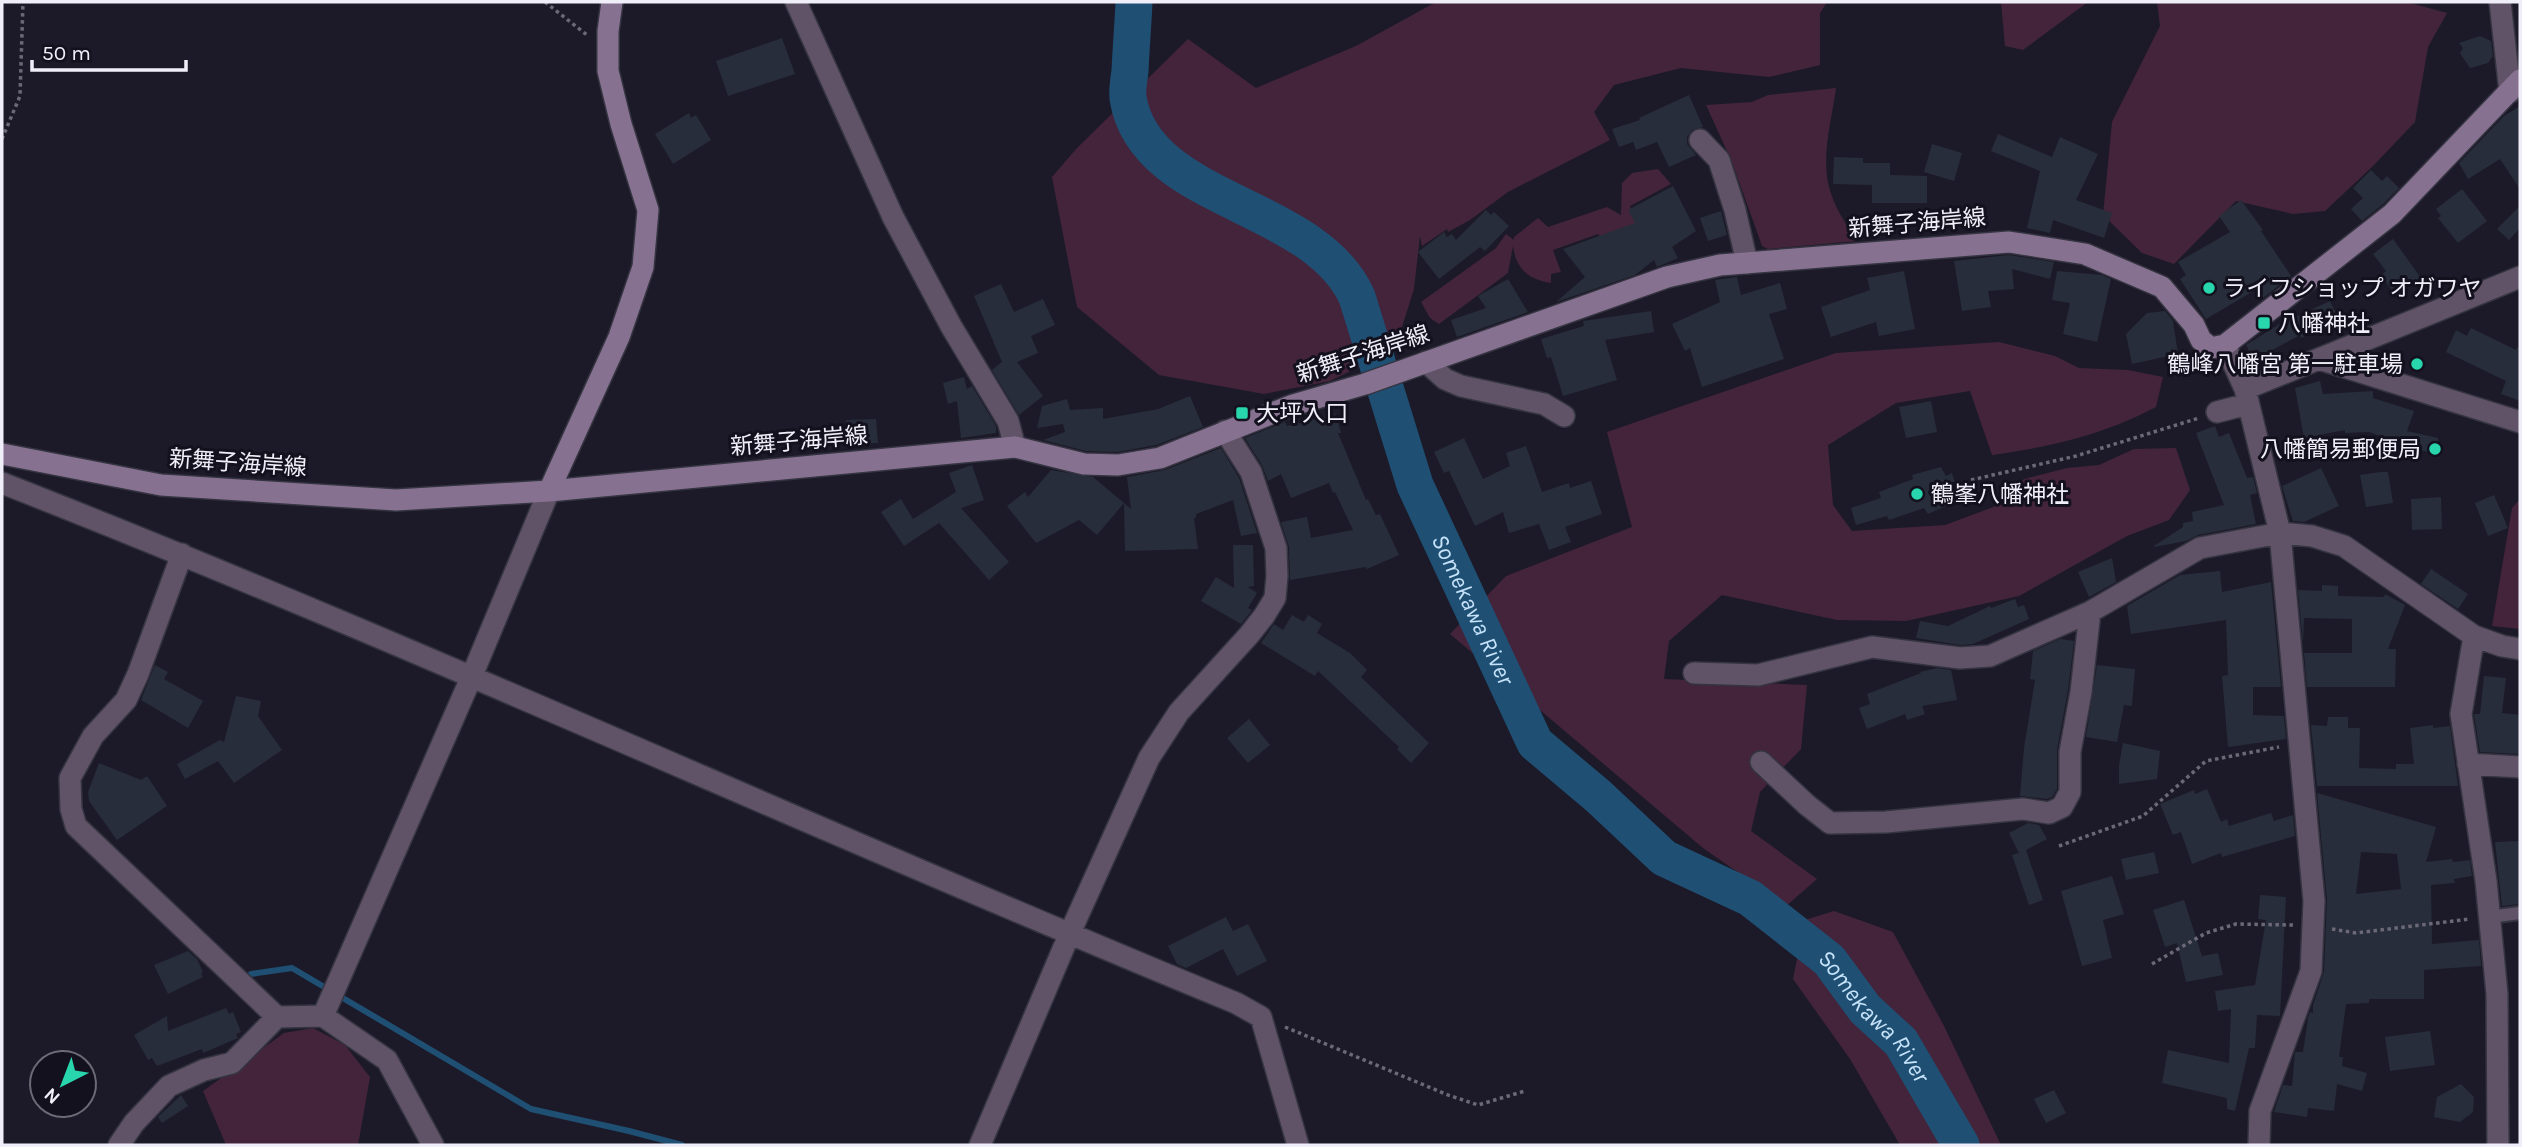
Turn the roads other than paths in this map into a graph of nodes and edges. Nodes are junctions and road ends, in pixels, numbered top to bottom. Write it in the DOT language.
graph roads {
  1 [pos="612,2"];
  2 [pos="796,2"];
  3 [pos="2500,2"];
  4 [pos="2515,86"];
  5 [pos="1700,140"];
  6 [pos="1747,263"];
  7 [pos="2520,276"];
  8 [pos="2225,345"];
  9 [pos="2319,359"];
  10 [pos="1426,362"];
  11 [pos="2247,396"];
  12 [pos="2217,412"];
  13 [pos="1564,416"];
  14 [pos="2520,422"];
  15 [pos="1225,431"];
  16 [pos="1015,447"];
  17 [pos="2,454"];
  18 [pos="2,484"];
  19 [pos="549,491"];
  20 [pos="2280,533"];
  21 [pos="182,554"];
  22 [pos="2090,611"];
  23 [pos="2474,636"];
  24 [pos="2520,649"];
  25 [pos="1694,673"];
  26 [pos="471,678"];
  27 [pos="1761,762"];
  28 [pos="2468,764"];
  29 [pos="2520,767"];
  30 [pos="2520,913"];
  31 [pos="2489,917"];
  32 [pos="1069,935"];
  33 [pos="323,1016"];
  34 [pos="277,1017"];
  35 [pos="120,1145"];
  36 [pos="433,1145"];
  37 [pos="980,1145"];
  38 [pos="1298,1145"];
  39 [pos="2259,1145"];
  40 [pos="2498,1145"];
  1 -- 19 [label="main road"];
  2 -- 16 [label="street"];
  3 -- 4 [label="street"];
  4 -- 8 [label="main road"];
  5 -- 6 [label="street"];
  6 -- 8 [label="main road, 新舞子海岸線"];
  6 -- 10 [label="main road, 新舞子海岸線"];
  7 -- 9 [label="street"];
  8 -- 11 [label="street"];
  9 -- 11 [label="street"];
  9 -- 14 [label="street"];
  10 -- 13 [label="street"];
  10 -- 15 [label="main road, 新舞子海岸線"];
  11 -- 12 [label="street"];
  11 -- 20 [label="street"];
  15 -- 16 [label="main road, 新舞子海岸線"];
  15 -- 32 [label="street"];
  16 -- 19 [label="main road, 新舞子海岸線"];
  17 -- 19 [label="main road, 新舞子海岸線"];
  18 -- 21 [label="street"];
  19 -- 26 [label="street"];
  20 -- 22 [label="street"];
  20 -- 23 [label="street"];
  20 -- 39 [label="street"];
  21 -- 26 [label="street"];
  21 -- 34 [label="street"];
  22 -- 25 [label="street"];
  22 -- 27 [label="street"];
  23 -- 24 [label="street"];
  23 -- 28 [label="street"];
  26 -- 32 [label="street"];
  26 -- 33 [label="street"];
  28 -- 29 [label="street"];
  28 -- 31 [label="street"];
  30 -- 31 [label="lane"];
  31 -- 40 [label="street"];
  32 -- 37 [label="street"];
  32 -- 38 [label="street"];
  33 -- 34 [label="street"];
  33 -- 36 [label="street"];
  34 -- 35 [label="street"];
}
